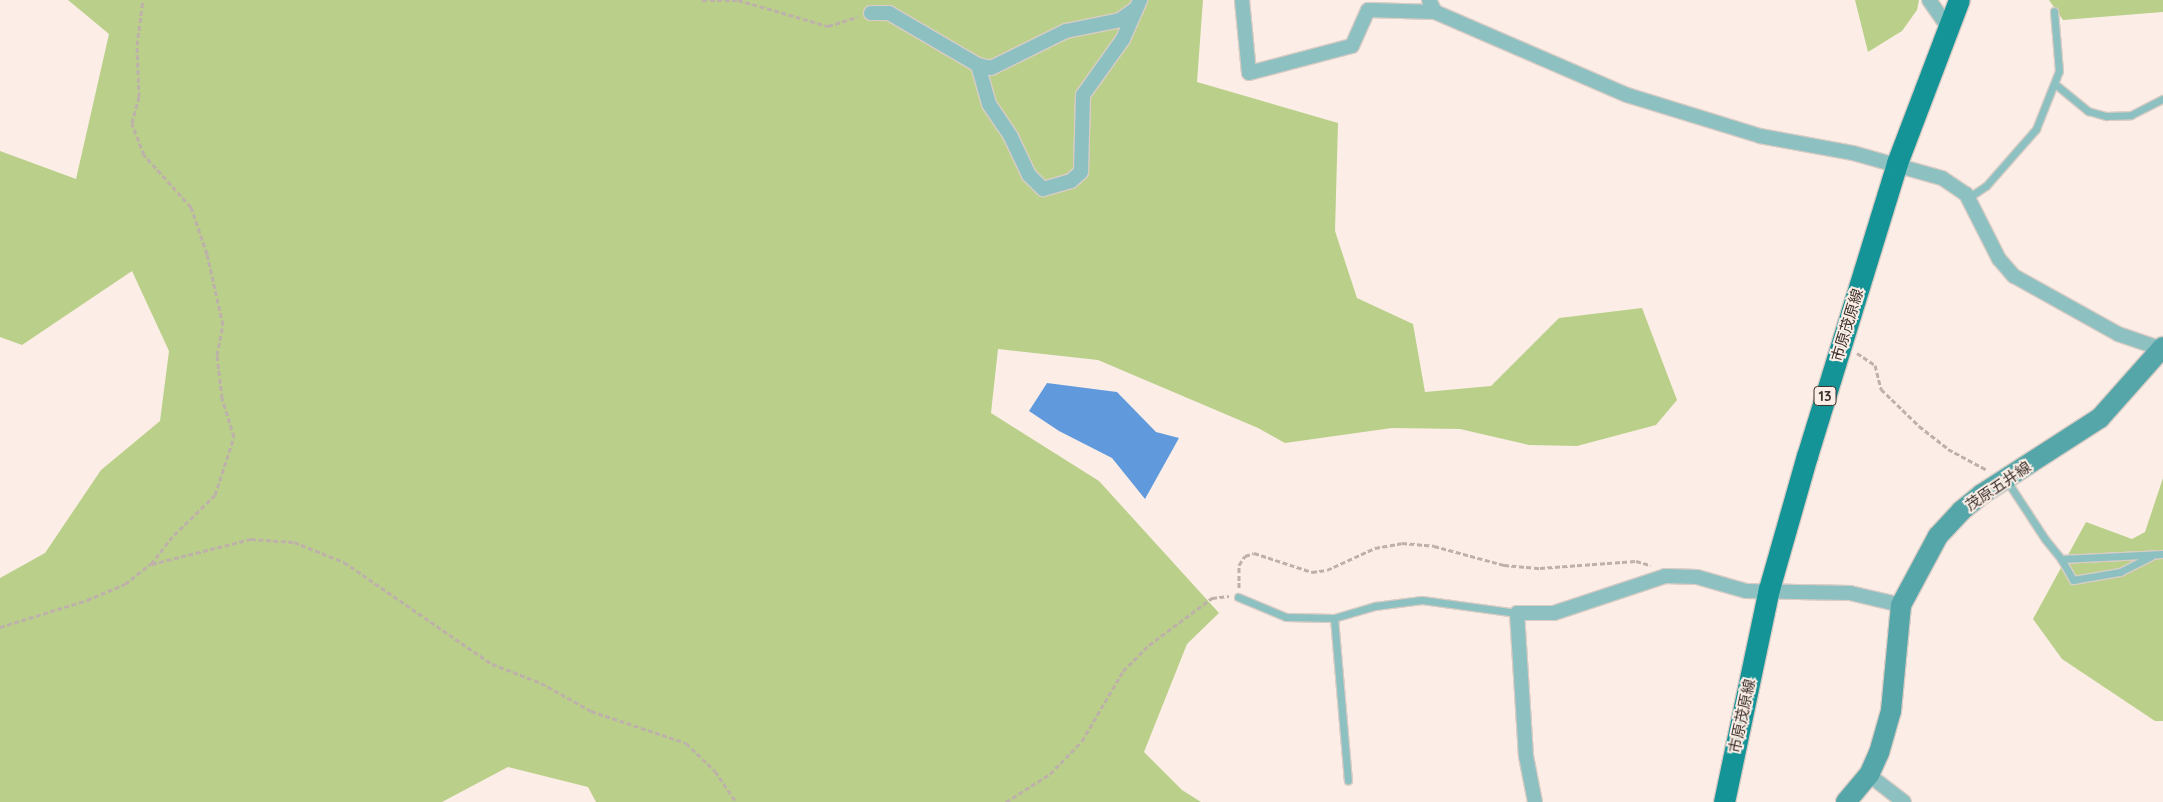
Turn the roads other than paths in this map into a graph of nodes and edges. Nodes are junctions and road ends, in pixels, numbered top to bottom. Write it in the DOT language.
graph roads {
  1 [pos="1242,0"];
  2 [pos="1929,0"];
  3 [pos="1958,0"];
  4 [pos="1137,5"];
  5 [pos="1432,6"];
  6 [pos="2054,11"];
  7 [pos="871,13"];
  8 [pos="1948,28"];
  9 [pos="978,65"];
  10 [pos="2055,84"];
  11 [pos="2163,100"];
  12 [pos="1897,163"];
  13 [pos="1968,198"];
  14 [pos="2163,348"];
  15 [pos="2006,479"];
  16 [pos="2163,554"];
  17 [pos="2152,555"];
  18 [pos="2062,559"];
  19 [pos="1769,589"];
  20 [pos="1238,597"];
  21 [pos="1901,605"];
  22 [pos="1517,613"];
  23 [pos="1334,618"];
  24 [pos="1869,775"];
  25 [pos="1348,780"];
  26 [pos="1535,802"];
  27 [pos="1724,802"];
  28 [pos="1846,802"];
  29 [pos="1904,802"];
  1 -- 5 [label="street"];
  2 -- 8 [label="street"];
  3 -- 8 [label="main road, 市原茂原線 / 13"];
  4 -- 9 [label="street"];
  4 -- 9 [label="street"];
  5 -- 12 [label="street"];
  6 -- 10 [label="lane"];
  7 -- 9 [label="street"];
  8 -- 12 [label="main road, 市原茂原線 / 13"];
  10 -- 11 [label="lane"];
  10 -- 13 [label="lane"];
  12 -- 13 [label="street"];
  12 -- 19 [label="main road, 市原茂原線 / 13"];
  13 -- 14 [label="street"];
  14 -- 15 [label="main road, 茂原五井線"];
  15 -- 18 [label="lane"];
  15 -- 21 [label="main road, 茂原五井線"];
  16 -- 17 [label="lane"];
  17 -- 18 [label="lane"];
  17 -- 18 [label="lane"];
  19 -- 21 [label="street"];
  19 -- 22 [label="street"];
  19 -- 27 [label="main road, 市原茂原線 / 13"];
  20 -- 23 [label="lane"];
  21 -- 24 [label="main road, 茂原五井線"];
  22 -- 23 [label="lane"];
  22 -- 26 [label="street"];
  23 -- 25 [label="lane"];
  24 -- 28 [label="main road, 茂原五井線"];
  24 -- 29 [label="street"];
}
